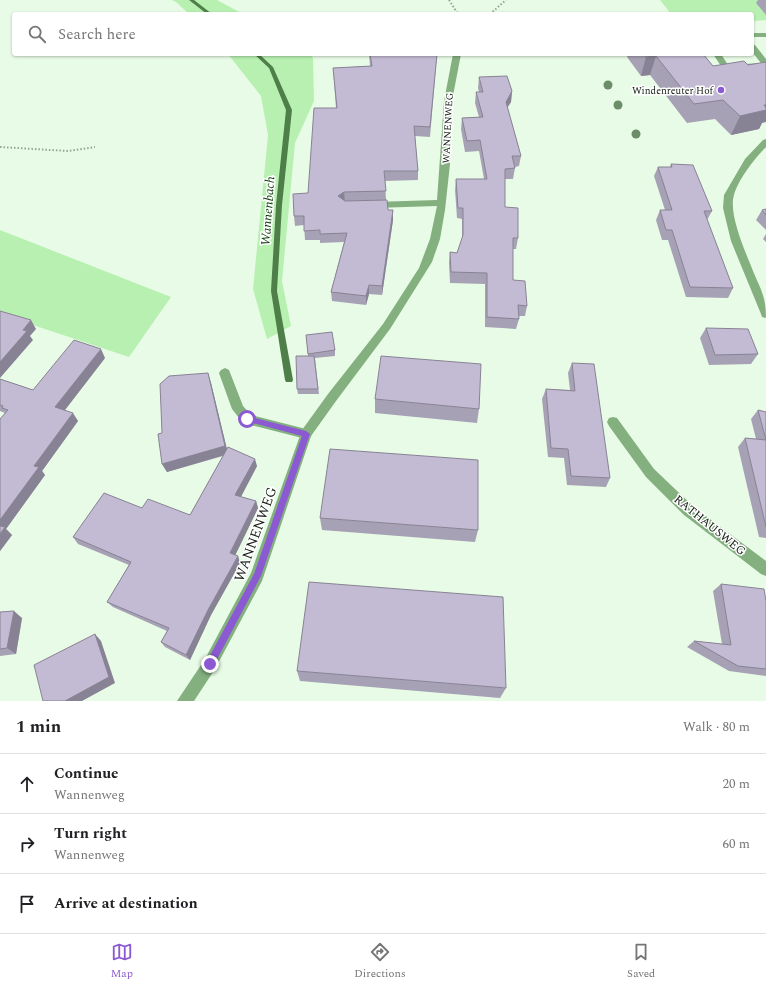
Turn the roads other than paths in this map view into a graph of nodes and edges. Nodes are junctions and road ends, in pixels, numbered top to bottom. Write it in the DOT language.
graph roads {
  1 [pos="754,35"];
  2 [pos="766,35"];
  3 [pos="754,50"];
  4 [pos="457,56"];
  5 [pos="718,56"];
  6 [pos="766,65"];
  7 [pos="766,142"];
  8 [pos="441,203"];
  9 [pos="361,205"];
  10 [pos="766,314"];
  11 [pos="225,373"];
  12 [pos="613,422"];
  13 [pos="306,434"];
  14 [pos="766,569"];
  15 [pos="185,701"];
  1 -- 2 [label="street"];
  3 -- 6 [label="street"];
  4 -- 8 [label="street, WANNENWEG"];
  5 -- 6 [label="street"];
  7 -- 10 [label="street"];
  8 -- 9 [label="street"];
  8 -- 13 [label="street, WANNENWEG"];
  11 -- 13 [label="street"];
  12 -- 14 [label="street, RATHAUSWEG"];
  13 -- 15 [label="street, WANNENWEG"];
}
